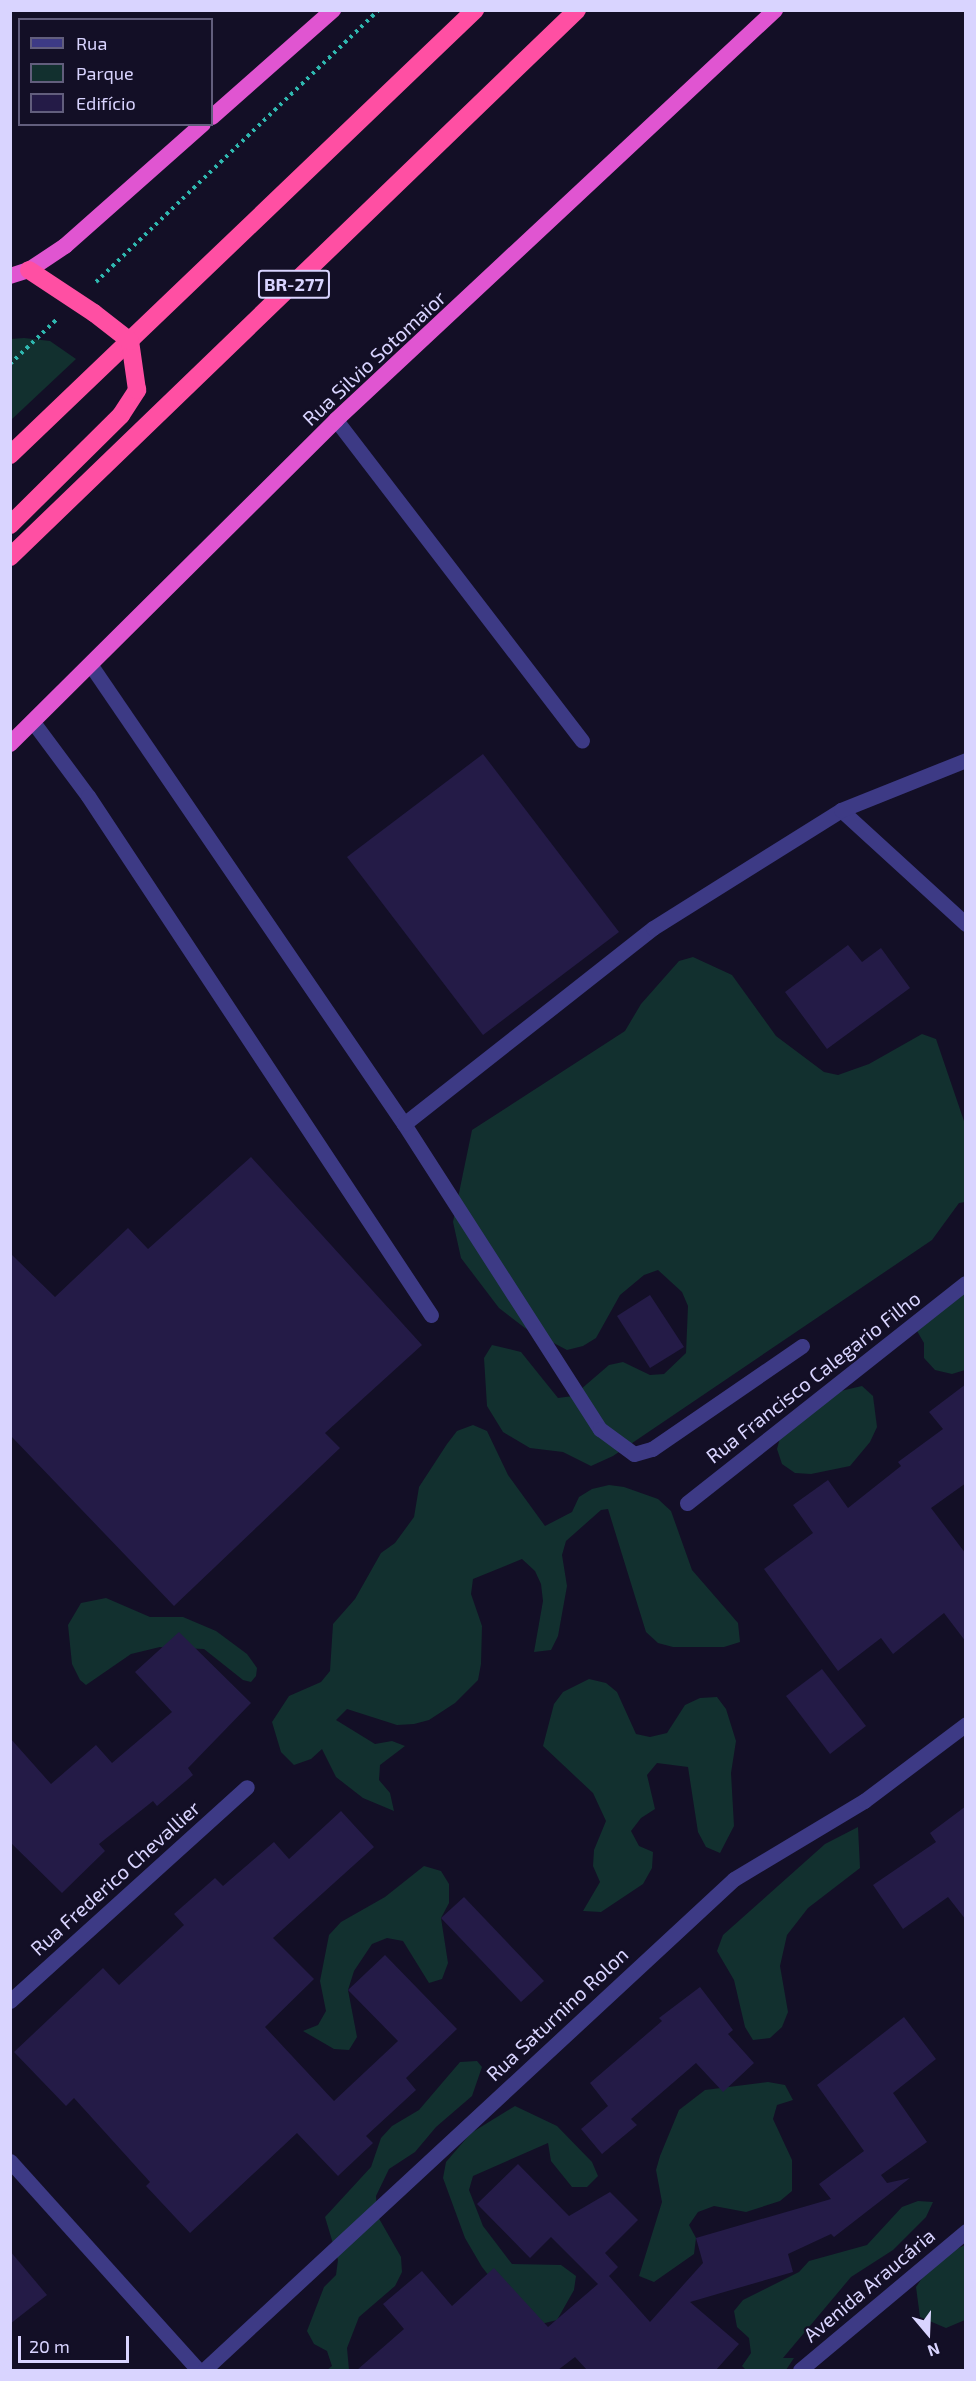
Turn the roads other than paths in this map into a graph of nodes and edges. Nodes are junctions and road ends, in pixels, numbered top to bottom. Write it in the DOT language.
graph roads {
  1 [pos="333,10"];
  2 [pos="475,10"];
  3 [pos="577,10"];
  4 [pos="775,10"];
  5 [pos="213,116"];
  6 [pos="201,126"];
  7 [pos="28,270"];
  8 [pos="10,276"];
  9 [pos="130,341"];
  10 [pos="336,420"];
  11 [pos="10,455"];
  12 [pos="10,525"];
  13 [pos="10,556"];
  14 [pos="92,667"];
  15 [pos="33,722"];
  16 [pos="582,741"];
  17 [pos="10,744"];
  18 [pos="966,760"];
  19 [pos="841,810"];
  20 [pos="966,924"];
  21 [pos="404,1124"];
  22 [pos="966,1283"];
  23 [pos="431,1315"];
  24 [pos="802,1346"];
  25 [pos="687,1503"];
  26 [pos="966,1724"];
  27 [pos="247,1787"];
  28 [pos="10,2001"];
  29 [pos="10,2160"];
  30 [pos="966,2231"];
  31 [pos="198,2370"];
  32 [pos="204,2370"];
  33 [pos="800,2370"];
  1 -- 5 [label="highway"];
  2 -- 9 [label="highway"];
  3 -- 13 [label="highway, BR-277"];
  4 -- 10 [label="highway, Rua Silvio Sotomaior"];
  6 -- 7 [label="highway"];
  7 -- 8 [label="highway"];
  7 -- 9 [label="highway"];
  9 -- 11 [label="highway"];
  9 -- 12 [label="highway"];
  10 -- 14 [label="highway, Rua Silvio Sotomaior"];
  10 -- 16 [label="street"];
  14 -- 15 [label="highway, Rua Silvio Sotomaior"];
  14 -- 21 [label="street"];
  15 -- 17 [label="highway, Rua Silvio Sotomaior"];
  15 -- 23 [label="street"];
  18 -- 19 [label="street"];
  19 -- 20 [label="street"];
  19 -- 21 [label="street"];
  21 -- 24 [label="street"];
  22 -- 25 [label="street, Rua Francisco Calegario Filho"];
  26 -- 32 [label="street, Rua Saturnino Rolon"];
  27 -- 28 [label="street, Rua Frederico Chevallier"];
  29 -- 31 [label="street"];
  30 -- 33 [label="street, Avenida Araucária"];
}
